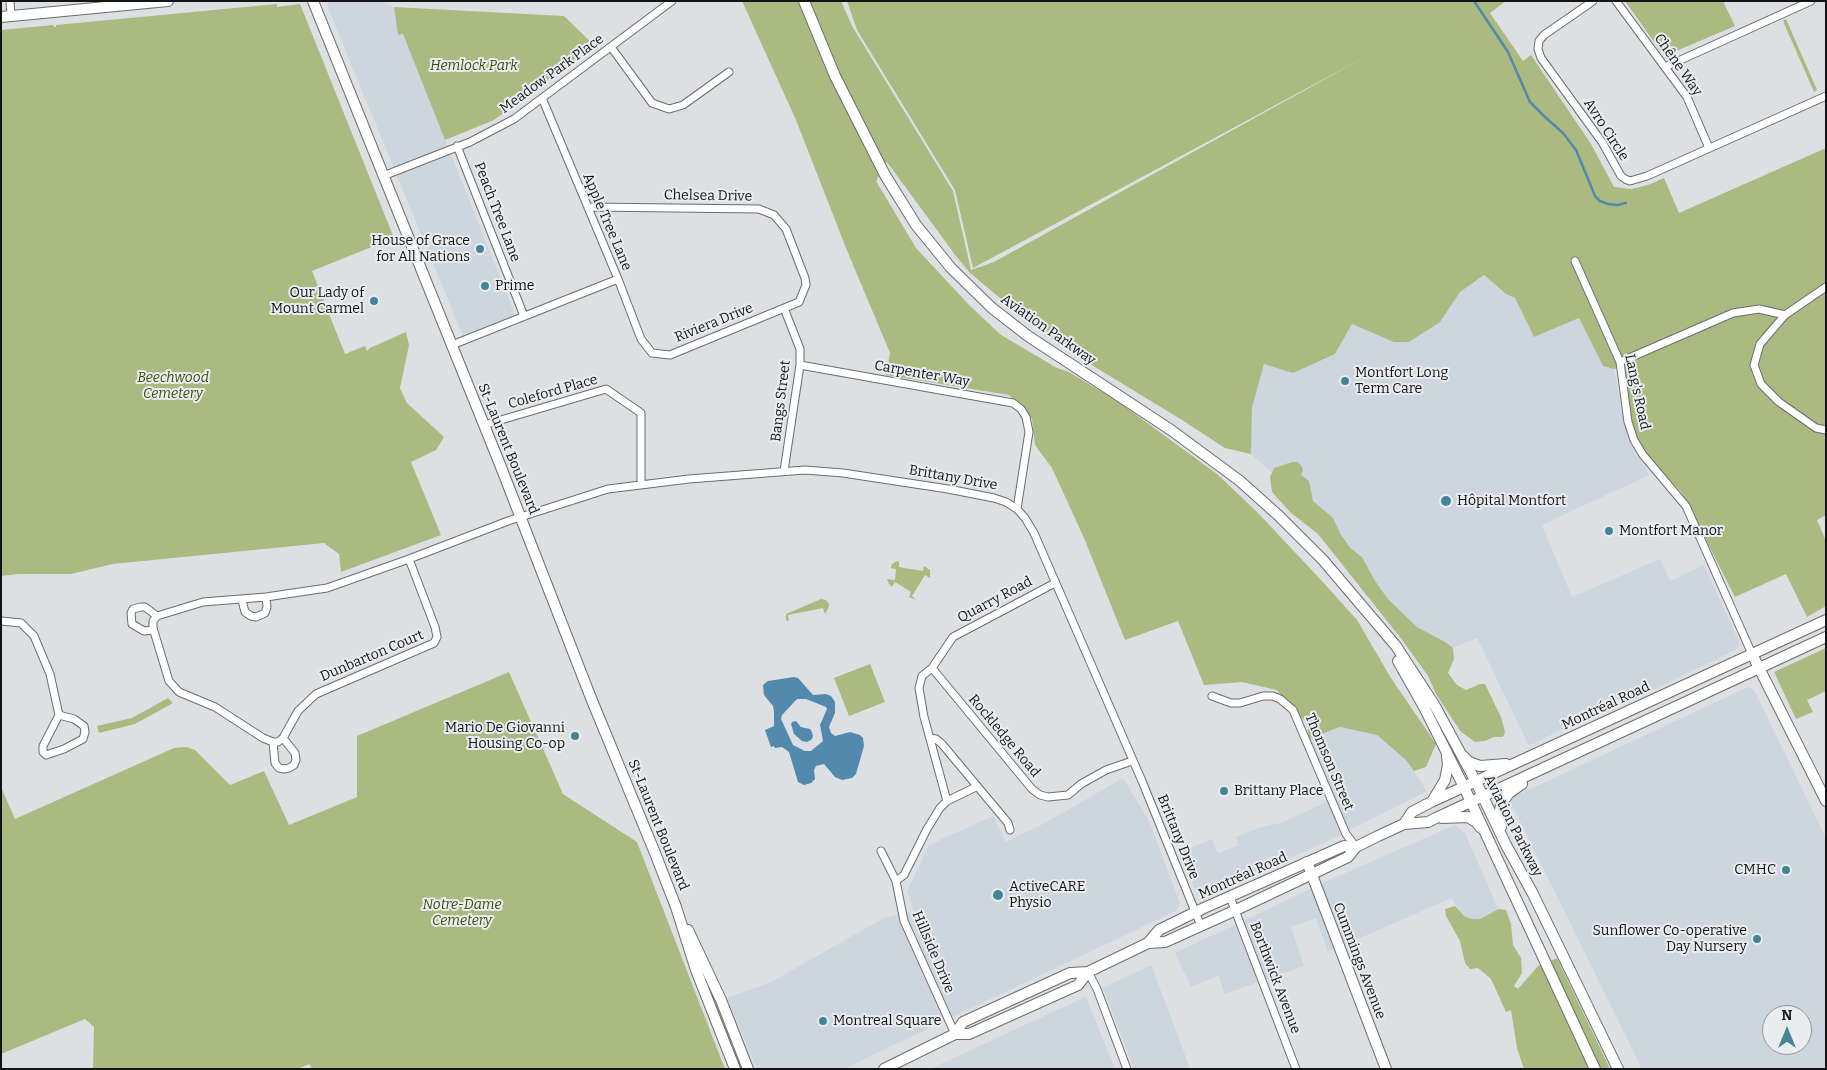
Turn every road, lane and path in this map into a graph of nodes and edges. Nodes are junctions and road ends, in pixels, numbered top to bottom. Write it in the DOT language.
graph roads {
  1 [pos="10,1"];
  2 [pos="168,1"];
  3 [pos="313,1"];
  4 [pos="672,1"];
  5 [pos="804,1"];
  6 [pos="1593,1"];
  7 [pos="1616,1"];
  8 [pos="1811,1"];
  9 [pos="6,16"];
  10 [pos="611,47"];
  11 [pos="1664,67"];
  12 [pos="729,72"];
  13 [pos="1826,96"];
  14 [pos="542,98"];
  15 [pos="457,146"];
  16 [pos="1709,148"];
  17 [pos="383,176"];
  18 [pos="588,207"];
  19 [pos="1575,261"];
  20 [pos="618,279"];
  21 [pos="1826,286"];
  22 [pos="784,308"];
  23 [pos="1785,315"];
  24 [pos="524,316"];
  25 [pos="452,345"];
  26 [pos="652,353"];
  27 [pos="1620,362"];
  28 [pos="800,365"];
  29 [pos="484,425"];
  30 [pos="1826,430"];
  31 [pos="784,471"];
  32 [pos="641,484"];
  33 [pos="1017,509"];
  34 [pos="521,518"];
  35 [pos="409,559"];
  36 [pos="1055,583"];
  37 [pos="266,597"];
  38 [pos="242,600"];
  39 [pos="1364,607"];
  40 [pos="157,616"];
  41 [pos="1826,620"];
  42 [pos="1,621"];
  43 [pos="153,630"];
  44 [pos="1826,637"];
  45 [pos="1752,654"];
  46 [pos="932,668"];
  47 [pos="1759,668"];
  48 [pos="1212,696"];
  49 [pos="59,715"];
  50 [pos="283,738"];
  51 [pos="930,738"];
  52 [pos="273,742"];
  53 [pos="1446,750"];
  54 [pos="1460,754"];
  55 [pos="1132,761"];
  56 [pos="1516,762"];
  57 [pos="1545,768"];
  58 [pos="1476,782"];
  59 [pos="976,787"];
  60 [pos="1464,787"];
  61 [pos="1483,797"];
  62 [pos="947,801"];
  63 [pos="1826,801"];
  64 [pos="1431,802"];
  65 [pos="1471,802"];
  66 [pos="1436,818"];
  67 [pos="1404,824"];
  68 [pos="1010,830"];
  69 [pos="1487,837"];
  70 [pos="1506,845"];
  71 [pos="1356,847"];
  72 [pos="881,851"];
  73 [pos="1307,862"];
  74 [pos="1311,874"];
  75 [pos="896,881"];
  76 [pos="1230,897"];
  77 [pos="676,907"];
  78 [pos="1236,910"];
  79 [pos="1195,913"];
  80 [pos="1200,926"];
  81 [pos="1148,943"];
  82 [pos="1088,972"];
  83 [pos="955,1034"];
  84 [pos="735,1037"];
  85 [pos="724,1042"];
  86 [pos="735,1069"];
  87 [pos="748,1069"];
  88 [pos="884,1069"];
  89 [pos="1127,1069"];
  90 [pos="1296,1069"];
  91 [pos="1386,1069"];
  92 [pos="1594,1069"];
  93 [pos="1618,1069"];
  1 -- 9 [label="street"];
  2 -- 9 [label="main road"];
  3 -- 17 [label="main road, St-Laurent Boulevard"];
  4 -- 10 [label="street, Meadow Park Place"];
  5 -- 39 [label="main road, Aviation Parkway"];
  6 -- 16 [label="street, Avro Circle"];
  7 -- 11 [label="street, Chêne Way"];
  8 -- 11 [label="street"];
  10 -- 12 [label="street"];
  10 -- 14 [label="street, Meadow Park Place"];
  11 -- 16 [label="street, Chêne Way"];
  13 -- 16 [label="street, Avro Circle"];
  14 -- 15 [label="street, Meadow Park Place"];
  14 -- 18 [label="street, Apple Tree Lane"];
  15 -- 17 [label="street, Meadow Park Place"];
  15 -- 24 [label="street, Peach Tree Lane"];
  17 -- 25 [label="main road, St-Laurent Boulevard"];
  18 -- 20 [label="street, Apple Tree Lane"];
  18 -- 22 [label="street, Chelsea Drive"];
  19 -- 27 [label="street, Lang's Road"];
  20 -- 24 [label="street"];
  20 -- 26 [label="street, Apple Tree Lane"];
  21 -- 23 [label="street"];
  22 -- 26 [label="street, Riviera Drive"];
  22 -- 28 [label="street, Bangs Street"];
  23 -- 27 [label="street"];
  23 -- 30 [label="street"];
  24 -- 25 [label="street"];
  25 -- 29 [label="main road, St-Laurent Boulevard"];
  27 -- 45 [label="street, Lang's Road"];
  28 -- 31 [label="street, Bangs Street"];
  28 -- 33 [label="street, Carpenter Way"];
  29 -- 32 [label="street, Coleford Place"];
  29 -- 34 [label="main road, St-Laurent Boulevard"];
  31 -- 32 [label="street, Brittany Drive"];
  31 -- 33 [label="street, Brittany Drive"];
  32 -- 34 [label="street, Brittany Drive"];
  33 -- 36 [label="street, Brittany Drive"];
  34 -- 35 [label="street"];
  34 -- 77 [label="main road, St-Laurent Boulevard"];
  35 -- 37 [label="street"];
  35 -- 50 [label="street, Dunbarton Court"];
  36 -- 46 [label="street, Quarry Road"];
  36 -- 55 [label="street, Brittany Drive"];
  37 -- 38 [label="street"];
  37 -- 38 [label="street"];
  38 -- 40 [label="street"];
  39 -- 53 [label="main road, Aviation Parkway"];
  39 -- 54 [label="main road, Aviation Parkway"];
  40 -- 43 [label="street"];
  40 -- 43 [label="street"];
  41 -- 45 [label="main road, Montréal Road"];
  42 -- 49 [label="street"];
  43 -- 52 [label="street"];
  44 -- 47 [label="main road, Montréal Road"];
  45 -- 47 [label="main road"];
  45 -- 56 [label="main road, Montréal Road"];
  46 -- 51 [label="street, Quarry Road"];
  46 -- 55 [label="street, Rockledge Road"];
  47 -- 57 [label="main road, Montréal Road"];
  47 -- 63 [label="main road"];
  48 -- 71 [label="street, Thomson Street"];
  49 -- 49 [label="street"];
  50 -- 52 [label="street"];
  50 -- 52 [label="street"];
  51 -- 59 [label="street"];
  51 -- 62 [label="street, Quarry Road"];
  53 -- 60 [label="main road, Aviation Parkway"];
  53 -- 64 [label="main road"];
  54 -- 56 [label="main road"];
  54 -- 58 [label="main road, Aviation Parkway"];
  55 -- 79 [label="street, Brittany Drive"];
  56 -- 58 [label="main road, Montréal Road"];
  57 -- 61 [label="main road, Montréal Road"];
  57 -- 70 [label="main road"];
  58 -- 60 [label="main road, Montréal Road"];
  58 -- 61 [label="main road, Aviation Parkway"];
  59 -- 62 [label="street"];
  59 -- 68 [label="street"];
  60 -- 64 [label="main road, Montréal Road"];
  60 -- 65 [label="main road, Aviation Parkway"];
  61 -- 65 [label="main road, Montréal Road"];
  61 -- 70 [label="main road, Aviation Parkway"];
  62 -- 75 [label="street"];
  64 -- 67 [label="main road, Montréal Road"];
  65 -- 66 [label="main road, Montréal Road"];
  65 -- 69 [label="main road, Aviation Parkway"];
  66 -- 67 [label="main road, Montréal Road"];
  66 -- 69 [label="main road"];
  67 -- 71 [label="main road, Montréal Road"];
  69 -- 92 [label="main road, Aviation Parkway"];
  70 -- 93 [label="main road, Aviation Parkway"];
  71 -- 73 [label="main road, Montréal Road"];
  71 -- 74 [label="main road, Montréal Road"];
  72 -- 75 [label="street, Hillside Drive"];
  73 -- 74 [label="main road, Cummings Avenue"];
  73 -- 76 [label="main road, Montréal Road"];
  74 -- 78 [label="main road, Montréal Road"];
  74 -- 91 [label="main road, Cummings Avenue"];
  75 -- 83 [label="street, Hillside Drive"];
  76 -- 78 [label="street, Borthwick Avenue"];
  76 -- 79 [label="main road, Montréal Road"];
  77 -- 84 [label="main road, St-Laurent Boulevard"];
  77 -- 85 [label="main road, St-Laurent Boulevard"];
  78 -- 80 [label="main road, Montréal Road"];
  78 -- 90 [label="street, Borthwick Avenue"];
  79 -- 80 [label="street, Brittany Drive"];
  79 -- 81 [label="main road, Montréal Road"];
  80 -- 81 [label="main road, Montréal Road"];
  81 -- 82 [label="main road, Montréal Road"];
  82 -- 83 [label="main road, Montréal Road"];
  82 -- 89 [label="street"];
  83 -- 88 [label="main road, Montréal Road"];
  84 -- 85 [label="main road"];
  84 -- 87 [label="main road, St-Laurent Boulevard"];
  85 -- 86 [label="main road, St-Laurent Boulevard"];
}
